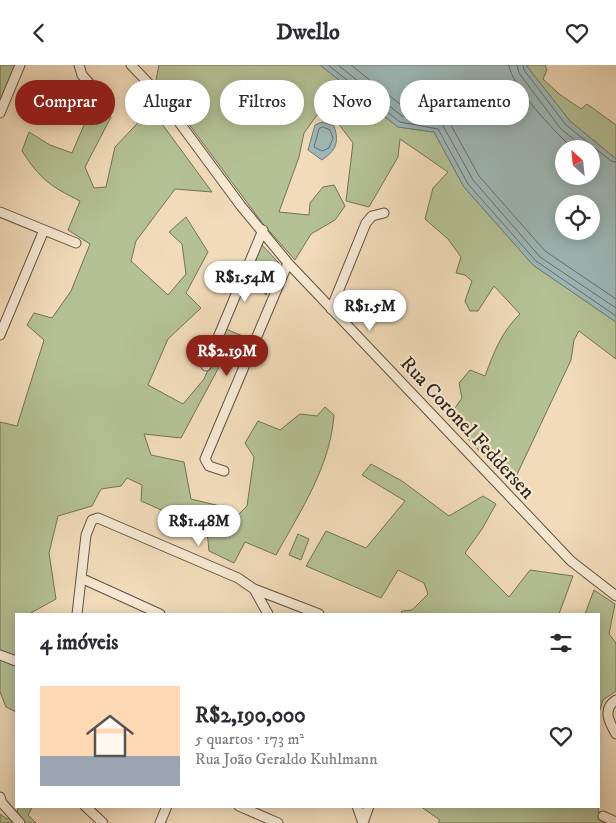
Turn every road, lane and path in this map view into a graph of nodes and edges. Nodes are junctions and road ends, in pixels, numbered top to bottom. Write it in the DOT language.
graph roads {
  1 [pos="20,65"];
  2 [pos="79,65"];
  3 [pos="131,65"];
  4 [pos="86,80"];
  5 [pos="0,113"];
  6 [pos="0,212"];
  7 [pos="384,213"];
  8 [pos="44,230"];
  9 [pos="263,230"];
  10 [pos="76,243"];
  11 [pos="288,263"];
  12 [pos="332,309"];
  13 [pos="0,335"];
  14 [pos="206,366"];
  15 [pos="224,471"];
  16 [pos="83,579"];
  17 [pos="254,589"];
  18 [pos="616,597"];
  19 [pos="78,613"];
  20 [pos="158,613"];
  21 [pos="267,613"];
  22 [pos="316,613"];
  23 [pos="0,655"];
  24 [pos="15,661"];
  25 [pos="616,700"];
  26 [pos="616,734"];
  27 [pos="0,797"];
  28 [pos="87,808"];
  29 [pos="166,808"];
  30 [pos="242,808"];
  31 [pos="358,808"];
  32 [pos="368,808"];
  33 [pos="602,816"];
  34 [pos="259,819"];
  35 [pos="616,822"];
  36 [pos="20,823"];
  37 [pos="103,823"];
  38 [pos="160,823"];
  39 [pos="278,823"];
  40 [pos="363,823"];
  1 -- 5 [label="street"];
  2 -- 4 [label="street"];
  3 -- 9 [label="street, Rua Coronel Feddersen"];
  6 -- 8 [label="street"];
  7 -- 12 [label="street"];
  8 -- 10 [label="street"];
  8 -- 13 [label="street"];
  9 -- 11 [label="street, Rua Coronel Feddersen"];
  9 -- 14 [label="street"];
  11 -- 12 [label="street, Rua Coronel Feddersen"];
  11 -- 15 [label="street"];
  12 -- 18 [label="street, Rua Coronel Feddersen"];
  16 -- 17 [label="street"];
  16 -- 19 [label="street"];
  16 -- 20 [label="street"];
  17 -- 21 [label="street"];
  17 -- 22 [label="street"];
  23 -- 24 [label="street"];
  25 -- 26 [label="street"];
  27 -- 36 [label="street"];
  28 -- 37 [label="street"];
  29 -- 38 [label="street"];
  30 -- 34 [label="street"];
  31 -- 40 [label="street"];
  32 -- 40 [label="street"];
  33 -- 35 [label="street"];
  34 -- 39 [label="street"];
}
